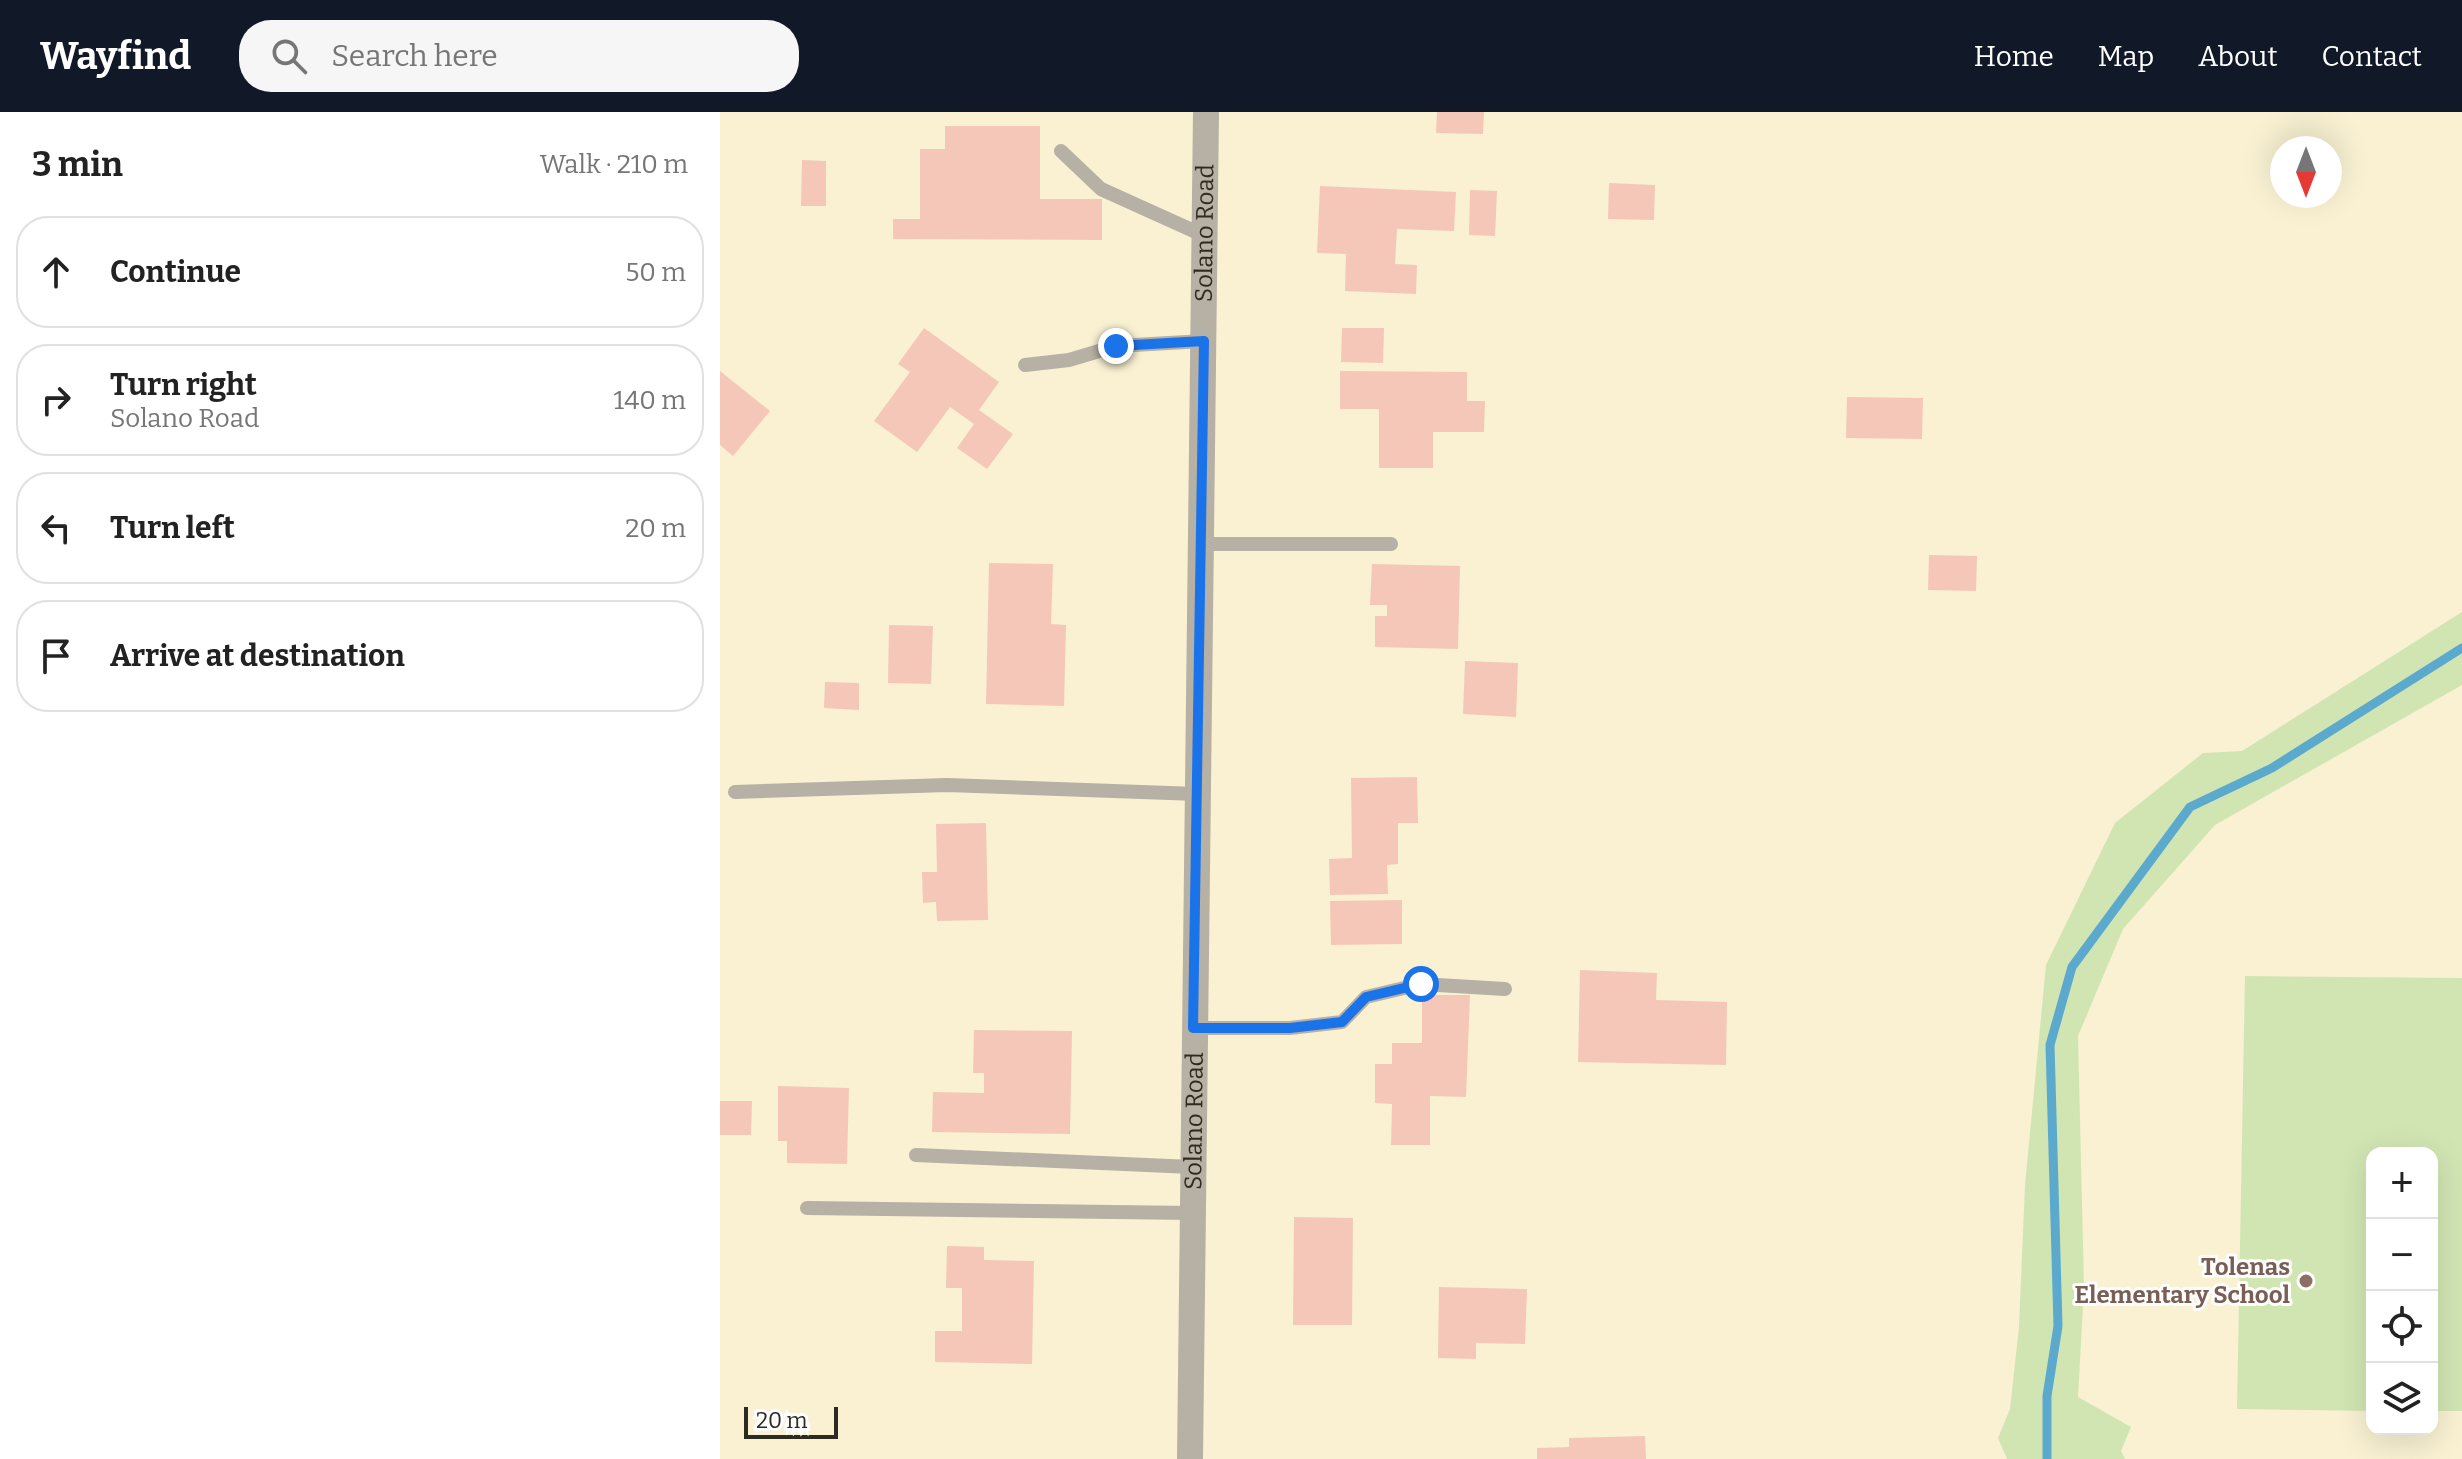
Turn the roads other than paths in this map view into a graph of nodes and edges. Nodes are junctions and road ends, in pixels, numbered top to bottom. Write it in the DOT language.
graph roads {
  1 [pos="1206,112"];
  2 [pos="1061,151"];
  3 [pos="1205,236"];
  4 [pos="1204,341"];
  5 [pos="1025,365"];
  6 [pos="1200,544"];
  7 [pos="1391,544"];
  8 [pos="735,792"];
  9 [pos="1197,794"];
  10 [pos="1505,989"];
  11 [pos="1193,1028"];
  12 [pos="916,1155"];
  13 [pos="1192,1167"];
  14 [pos="807,1208"];
  15 [pos="1192,1213"];
  16 [pos="1190,1459"];
  1 -- 3 [label="street, Solano Road"];
  2 -- 3 [label="lane"];
  3 -- 4 [label="street, Solano Road"];
  4 -- 5 [label="lane"];
  4 -- 6 [label="street, Solano Road"];
  6 -- 7 [label="lane"];
  6 -- 9 [label="street, Solano Road"];
  8 -- 9 [label="lane"];
  9 -- 11 [label="street, Solano Road"];
  10 -- 11 [label="lane"];
  11 -- 13 [label="street, Solano Road"];
  12 -- 13 [label="lane"];
  13 -- 15 [label="street, Solano Road"];
  14 -- 15 [label="lane"];
  15 -- 16 [label="street, Solano Road"];
}
